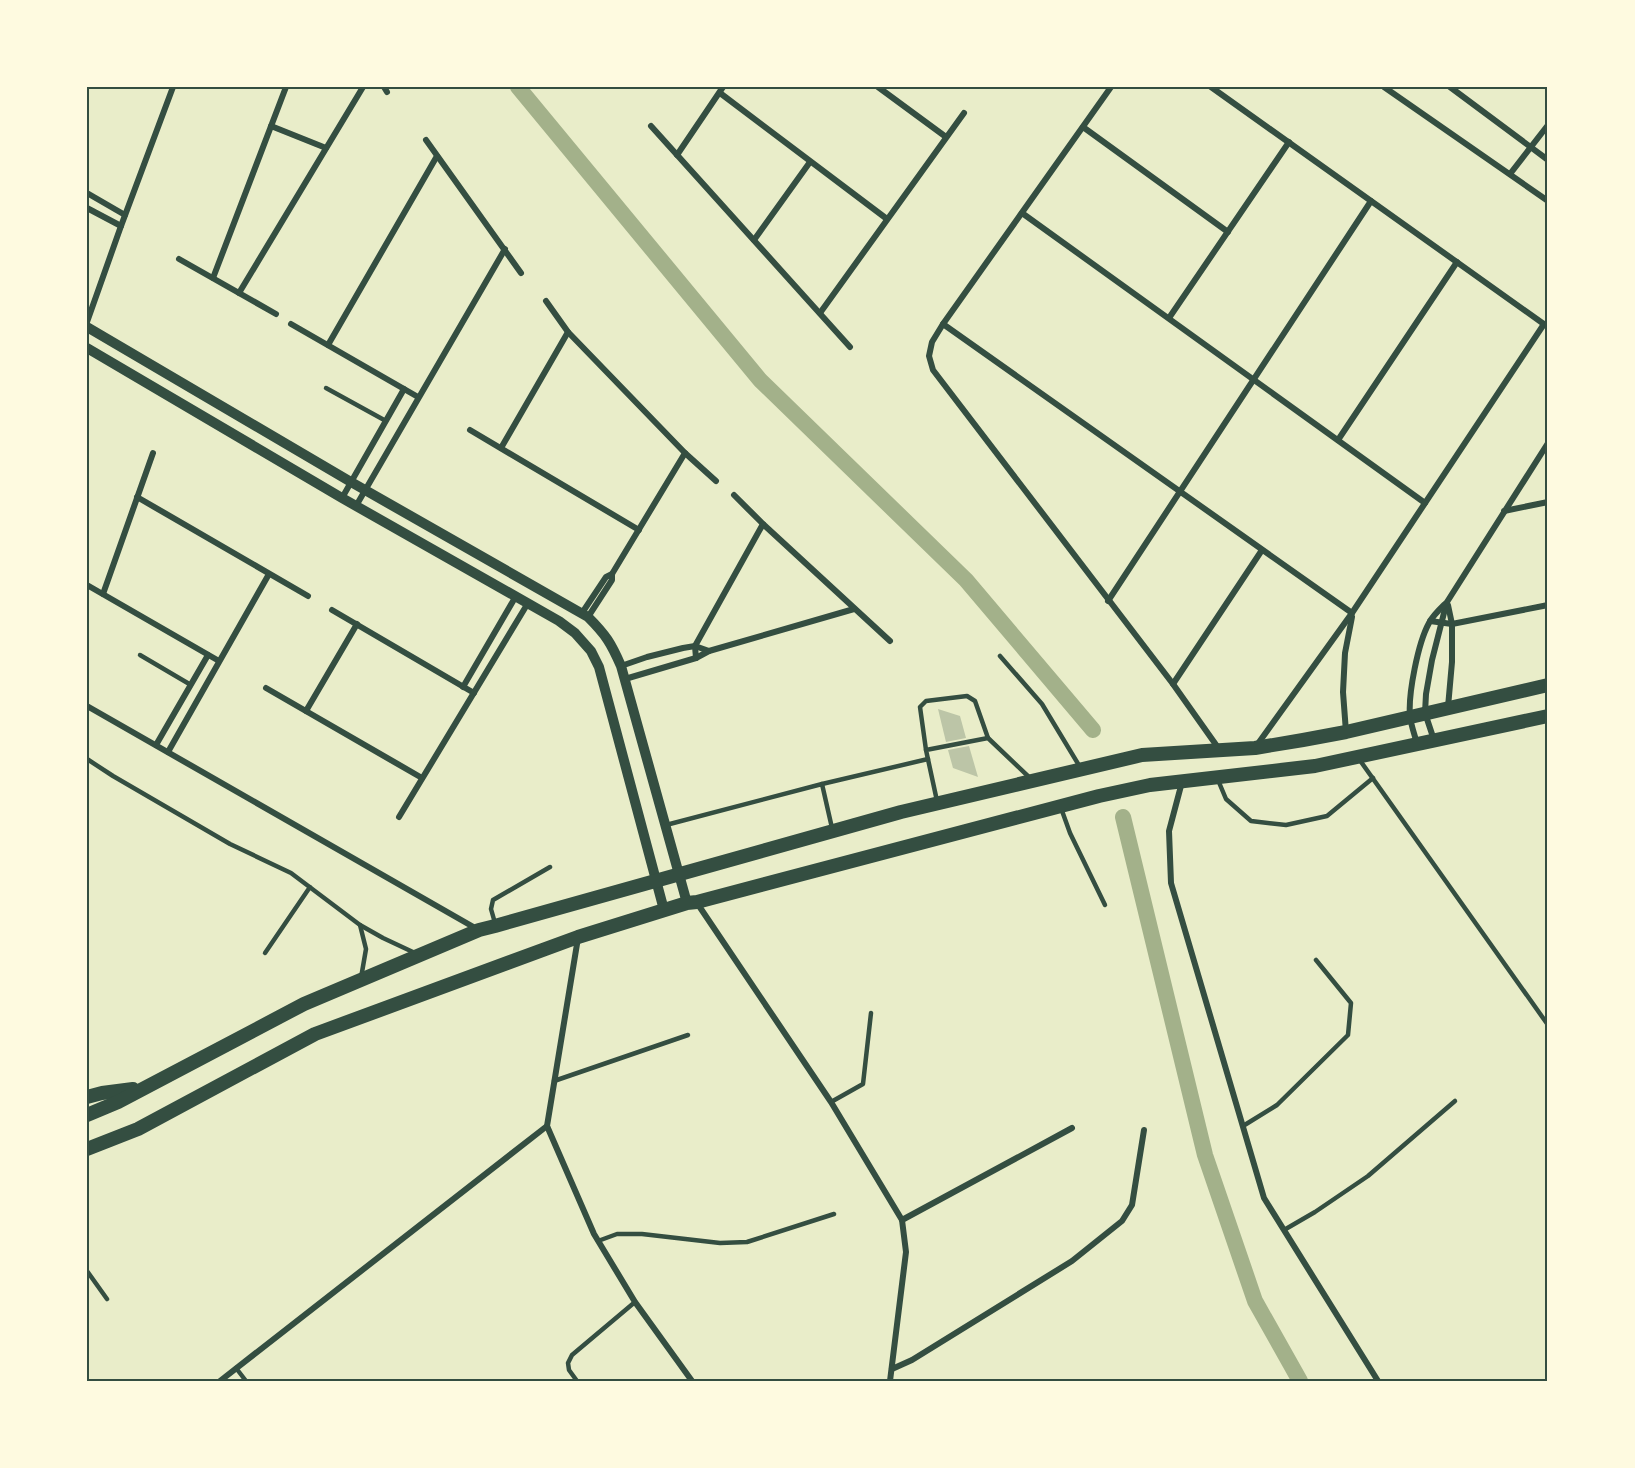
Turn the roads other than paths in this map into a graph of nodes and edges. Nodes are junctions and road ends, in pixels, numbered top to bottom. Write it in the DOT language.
graph roads {
  1 [pos="173,87"];
  2 [pos="286,87"];
  3 [pos="363,87"];
  4 [pos="878,87"];
  5 [pos="1111,87"];
  6 [pos="1211,87"];
  7 [pos="1384,87"];
  8 [pos="1450,87"];
  9 [pos="722,90"];
  10 [pos="964,113"];
  11 [pos="1548,125"];
  12 [pos="271,126"];
  13 [pos="651,126"];
  14 [pos="1083,127"];
  15 [pos="946,137"];
  16 [pos="426,140"];
  17 [pos="1289,142"];
  18 [pos="1532,147"];
  19 [pos="326,148"];
  20 [pos="677,154"];
  21 [pos="437,156"];
  22 [pos="1548,160"];
  23 [pos="810,162"];
  24 [pos="1510,174"];
  25 [pos="87,194"];
  26 [pos="1371,201"];
  27 [pos="1548,201"];
  28 [pos="87,208"];
  29 [pos="1022,213"];
  30 [pos="125,215"];
  31 [pos="887,219"];
  32 [pos="120,226"];
  33 [pos="1228,232"];
  34 [pos="754,240"];
  35 [pos="505,249"];
  36 [pos="179,259"];
  37 [pos="1457,262"];
  38 [pos="521,273"];
  39 [pos="213,279"];
  40 [pos="239,293"];
  41 [pos="546,301"];
  42 [pos="820,313"];
  43 [pos="276,314"];
  44 [pos="1168,318"];
  45 [pos="87,322"];
  46 [pos="291,324"];
  47 [pos="943,324"];
  48 [pos="1546,326"];
  49 [pos="87,327"];
  50 [pos="568,332"];
  51 [pos="328,345"];
  52 [pos="850,347"];
  53 [pos="87,348"];
  54 [pos="1254,379"];
  55 [pos="326,388"];
  56 [pos="404,389"];
  57 [pos="418,397"];
  58 [pos="386,421"];
  59 [pos="470,430"];
  60 [pos="1338,440"];
  61 [pos="1548,442"];
  62 [pos="501,448"];
  63 [pos="153,453"];
  64 [pos="685,453"];
  65 [pos="716,481"];
  66 [pos="351,482"];
  67 [pos="365,490"];
  68 [pos="1180,491"];
  69 [pos="734,495"];
  70 [pos="137,497"];
  71 [pos="342,498"];
  72 [pos="1548,502"];
  73 [pos="1425,503"];
  74 [pos="356,506"];
  75 [pos="1504,512"];
  76 [pos="763,524"];
  77 [pos="639,530"];
  78 [pos="1262,550"];
  79 [pos="269,574"];
  80 [pos="87,585"];
  81 [pos="103,594"];
  82 [pos="308,596"];
  83 [pos="517,596"];
  84 [pos="1108,601"];
  85 [pos="1447,602"];
  86 [pos="528,603"];
  87 [pos="1548,605"];
  88 [pos="854,609"];
  89 [pos="332,610"];
  90 [pos="1352,613"];
  91 [pos="585,615"];
  92 [pos="1430,621"];
  93 [pos="1442,623"];
  94 [pos="357,624"];
  95 [pos="1452,624"];
  96 [pos="890,640"];
  97 [pos="695,646"];
  98 [pos="709,651"];
  99 [pos="140,655"];
  100 [pos="208,655"];
  101 [pos="1000,656"];
  102 [pos="696,658"];
  103 [pos="219,661"];
  104 [pos="621,666"];
  105 [pos="1414,675"];
  106 [pos="1429,676"];
  107 [pos="625,679"];
  108 [pos="1173,684"];
  109 [pos="191,685"];
  110 [pos="1548,685"];
  111 [pos="463,687"];
  112 [pos="266,688"];
  113 [pos="474,693"];
  114 [pos="87,706"];
  115 [pos="1448,707"];
  116 [pos="306,711"];
  117 [pos="1425,713"];
  118 [pos="1548,716"];
  119 [pos="1410,717"];
  120 [pos="1346,732"];
  121 [pos="988,738"];
  122 [pos="1434,740"];
  123 [pos="1417,744"];
  124 [pos="156,745"];
  125 [pos="1255,748"];
  126 [pos="926,750"];
  127 [pos="1220,750"];
  128 [pos="168,752"];
  129 [pos="1357,757"];
  130 [pos="87,759"];
  131 [pos="928,759"];
  132 [pos="1082,769"];
  133 [pos="422,778"];
  134 [pos="1217,778"];
  135 [pos="1373,778"];
  136 [pos="1034,780"];
  137 [pos="1182,782"];
  138 [pos="822,784"];
  139 [pos="938,803"];
  140 [pos="1060,806"];
  141 [pos="399,817"];
  142 [pos="666,825"];
  143 [pos="832,831"];
  144 [pos="550,867"];
  145 [pos="679,875"];
  146 [pos="656,880"];
  147 [pos="310,887"];
  148 [pos="692,903"];
  149 [pos="1105,905"];
  150 [pos="664,910"];
  151 [pos="360,925"];
  152 [pos="495,926"];
  153 [pos="479,930"];
  154 [pos="578,937"];
  155 [pos="265,953"];
  156 [pos="420,955"];
  157 [pos="1316,960"];
  158 [pos="360,981"];
  159 [pos="871,1013"];
  160 [pos="1548,1025"];
  161 [pos="688,1035"];
  162 [pos="554,1081"];
  163 [pos="144,1088"];
  164 [pos="87,1097"];
  165 [pos="1455,1101"];
  166 [pos="831,1102"];
  167 [pos="87,1115"];
  168 [pos="547,1126"];
  169 [pos="1243,1126"];
  170 [pos="1072,1128"];
  171 [pos="1144,1130"];
  172 [pos="87,1149"];
  173 [pos="834,1214"];
  174 [pos="902,1220"];
  175 [pos="1284,1230"];
  176 [pos="598,1242"];
  177 [pos="87,1271"];
  178 [pos="107,1299"];
  179 [pos="635,1302"];
  180 [pos="236,1368"];
  181 [pos="892,1369"];
  182 [pos="220,1381"];
  183 [pos="246,1381"];
  184 [pos="577,1381"];
  185 [pos="692,1381"];
  186 [pos="890,1381"];
  187 [pos="1378,1381"];
  1 -- 30 [label="street"];
  2 -- 12 [label="street"];
  3 -- 19 [label="street"];
  4 -- 15 [label="street"];
  5 -- 14 [label="street"];
  6 -- 17 [label="street"];
  7 -- 24 [label="street"];
  8 -- 18 [label="street"];
  9 -- 20 [label="street"];
  9 -- 23 [label="street"];
  10 -- 15 [label="street"];
  11 -- 18 [label="street"];
  12 -- 19 [label="street"];
  12 -- 39 [label="street"];
  13 -- 20 [label="street"];
  14 -- 29 [label="street"];
  14 -- 33 [label="street"];
  15 -- 31 [label="street"];
  16 -- 21 [label="street"];
  17 -- 26 [label="street"];
  17 -- 33 [label="street"];
  18 -- 22 [label="street"];
  18 -- 24 [label="street"];
  19 -- 40 [label="street"];
  20 -- 34 [label="street"];
  21 -- 35 [label="street"];
  21 -- 51 [label="street"];
  23 -- 31 [label="street"];
  23 -- 34 [label="street"];
  24 -- 27 [label="street"];
  25 -- 30 [label="street"];
  26 -- 37 [label="street"];
  26 -- 54 [label="street"];
  28 -- 32 [label="street"];
  29 -- 44 [label="street"];
  29 -- 47 [label="street"];
  30 -- 32 [label="street"];
  31 -- 42 [label="street"];
  32 -- 45 [label="street"];
  33 -- 44 [label="street"];
  34 -- 42 [label="street"];
  35 -- 38 [label="street"];
  35 -- 57 [label="street"];
  36 -- 39 [label="street"];
  37 -- 48 [label="street"];
  37 -- 60 [label="street"];
  39 -- 40 [label="street"];
  40 -- 43 [label="street"];
  41 -- 50 [label="street"];
  42 -- 52 [label="street"];
  44 -- 54 [label="street"];
  46 -- 51 [label="street"];
  47 -- 68 [label="street"];
  47 -- 84 [label="street"];
  48 -- 73 [label="street"];
  49 -- 66 [label="street"];
  50 -- 62 [label="street"];
  50 -- 64 [label="street"];
  51 -- 56 [label="street"];
  53 -- 71 [label="street"];
  54 -- 60 [label="street"];
  54 -- 68 [label="street"];
  55 -- 58 [label="lane"];
  56 -- 57 [label="street"];
  56 -- 58 [label="street"];
  57 -- 67 [label="street"];
  58 -- 66 [label="street"];
  59 -- 62 [label="street"];
  60 -- 73 [label="street"];
  61 -- 75 [label="street"];
  62 -- 77 [label="street"];
  63 -- 70 [label="street"];
  64 -- 65 [label="street"];
  64 -- 77 [label="street"];
  66 -- 67 [label="street"];
  66 -- 71 [label="street"];
  67 -- 74 [label="street"];
  67 -- 91 [label="street"];
  68 -- 78 [label="street"];
  68 -- 84 [label="street"];
  69 -- 76 [label="street"];
  70 -- 79 [label="street"];
  70 -- 81 [label="street"];
  71 -- 74 [label="street"];
  72 -- 75 [label="street"];
  73 -- 90 [label="street"];
  74 -- 83 [label="street"];
  75 -- 85 [label="street"];
  76 -- 88 [label="street"];
  76 -- 97 [label="street"];
  77 -- 91 [label="street"];
  78 -- 90 [label="street"];
  78 -- 108 [label="street"];
  79 -- 82 [label="street"];
  79 -- 103 [label="street"];
  80 -- 81 [label="street"];
  81 -- 100 [label="street"];
  83 -- 86 [label="street"];
  83 -- 111 [label="street"];
  84 -- 108 [label="street"];
  85 -- 92 [label="street"];
  85 -- 93 [label="street"];
  85 -- 95 [label="street"];
  86 -- 113 [label="street"];
  86 -- 146 [label="street"];
  87 -- 95 [label="street"];
  88 -- 96 [label="street"];
  88 -- 98 [label="street"];
  89 -- 94 [label="street"];
  90 -- 120 [label="street"];
  90 -- 125 [label="street"];
  91 -- 104 [label="street"];
  92 -- 93 [label="street"];
  92 -- 105 [label="street"];
  93 -- 95 [label="street"];
  93 -- 106 [label="street"];
  94 -- 111 [label="street"];
  94 -- 116 [label="street"];
  95 -- 115 [label="street"];
  97 -- 98 [label="street"];
  97 -- 102 [label="street"];
  97 -- 104 [label="street"];
  98 -- 102 [label="street"];
  99 -- 109 [label="lane"];
  100 -- 103 [label="street"];
  100 -- 109 [label="street"];
  101 -- 132 [label="lane"];
  102 -- 107 [label="street"];
  103 -- 128 [label="street"];
  104 -- 107 [label="street"];
  105 -- 106 [label="street"];
  105 -- 119 [label="street"];
  106 -- 117 [label="street"];
  107 -- 142 [label="street"];
  108 -- 127 [label="street"];
  109 -- 124 [label="street"];
  110 -- 115 [label="main road"];
  111 -- 113 [label="street"];
  112 -- 116 [label="street"];
  113 -- 133 [label="street"];
  114 -- 124 [label="street"];
  115 -- 117 [label="main road"];
  116 -- 133 [label="street"];
  117 -- 119 [label="main road"];
  117 -- 122 [label="street"];
  118 -- 122 [label="main road"];
  119 -- 120 [label="main road"];
  119 -- 123 [label="street"];
  120 -- 125 [label="main road"];
  121 -- 126 [label="lane"];
  121 -- 126 [label="lane"];
  121 -- 136 [label="lane"];
  122 -- 123 [label="main road"];
  123 -- 129 [label="main road"];
  124 -- 128 [label="street"];
  125 -- 127 [label="main road"];
  126 -- 131 [label="lane"];
  127 -- 132 [label="main road"];
  128 -- 153 [label="street"];
  129 -- 134 [label="main road"];
  129 -- 135 [label="lane"];
  130 -- 147 [label="lane"];
  131 -- 138 [label="lane"];
  131 -- 139 [label="lane"];
  132 -- 136 [label="main road"];
  133 -- 141 [label="street"];
  134 -- 135 [label="lane"];
  134 -- 137 [label="main road"];
  135 -- 160 [label="lane"];
  136 -- 139 [label="main road"];
  137 -- 140 [label="main road"];
  137 -- 169 [label="street"];
  138 -- 142 [label="lane"];
  138 -- 143 [label="lane"];
  139 -- 143 [label="main road"];
  140 -- 148 [label="main road"];
  140 -- 149 [label="lane"];
  142 -- 145 [label="street"];
  143 -- 145 [label="main road"];
  144 -- 152 [label="lane"];
  145 -- 146 [label="main road"];
  145 -- 148 [label="street"];
  146 -- 150 [label="street"];
  146 -- 152 [label="main road"];
  147 -- 151 [label="lane"];
  147 -- 155 [label="lane"];
  148 -- 150 [label="main road"];
  148 -- 166 [label="street"];
  150 -- 154 [label="main road"];
  151 -- 156 [label="lane"];
  151 -- 158 [label="lane"];
  152 -- 153 [label="main road"];
  153 -- 156 [label="main road"];
  154 -- 162 [label="street"];
  154 -- 172 [label="main road"];
  156 -- 158 [label="main road"];
  157 -- 169 [label="lane"];
  158 -- 163 [label="main road"];
  159 -- 166 [label="lane"];
  161 -- 162 [label="lane"];
  162 -- 168 [label="street"];
  163 -- 164 [label="main road"];
  163 -- 167 [label="main road"];
  165 -- 175 [label="lane"];
  166 -- 174 [label="street"];
  168 -- 176 [label="street"];
  168 -- 180 [label="street"];
  169 -- 175 [label="street"];
  170 -- 174 [label="street"];
  171 -- 181 [label="street"];
  173 -- 176 [label="lane"];
  174 -- 181 [label="street"];
  175 -- 187 [label="street"];
  176 -- 179 [label="street"];
  177 -- 178 [label="lane"];
  179 -- 184 [label="lane"];
  179 -- 185 [label="street"];
  180 -- 182 [label="street"];
  180 -- 183 [label="lane"];
  181 -- 186 [label="street"];
}
